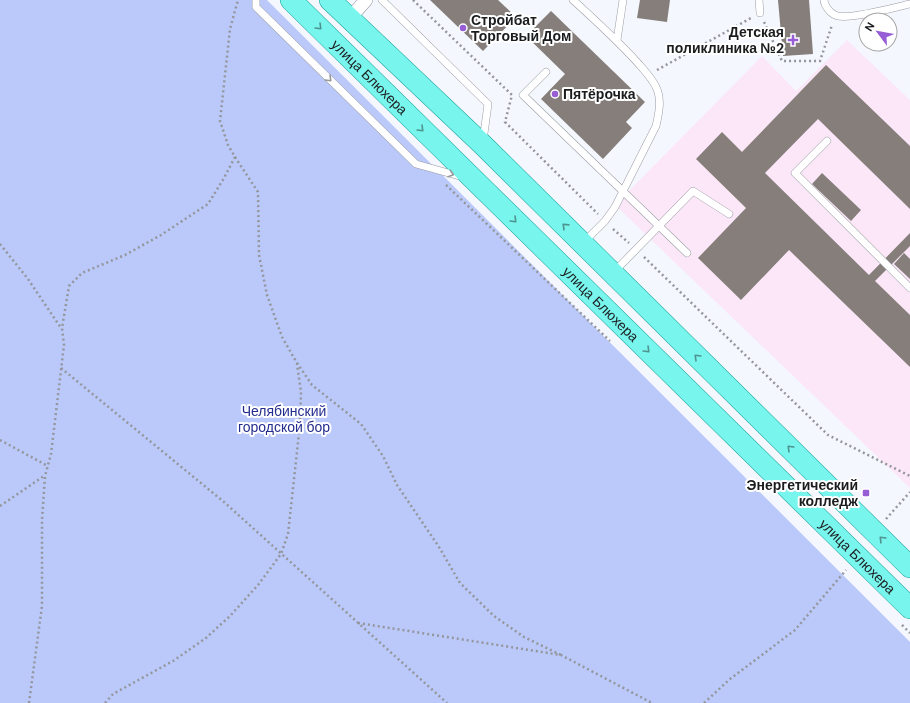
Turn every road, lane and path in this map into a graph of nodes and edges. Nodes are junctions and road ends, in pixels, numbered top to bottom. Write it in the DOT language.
graph roads {
  1 [pos="238,0"];
  2 [pos="256,0"];
  3 [pos="291,0"];
  4 [pos="366,0"];
  5 [pos="382,0"];
  6 [pos="573,0"];
  7 [pos="623,0"];
  8 [pos="759,0"];
  9 [pos="824,0"];
  10 [pos="909,3"];
  11 [pos="339,7"];
  12 [pos="760,13"];
  13 [pos="835,15"];
  14 [pos="618,40"];
  15 [pos="546,72"];
  16 [pos="648,75"];
  17 [pos="826,141"];
  18 [pos="483,145"];
  19 [pos="235,157"];
  20 [pos="474,181"];
  21 [pos="623,191"];
  22 [pos="729,214"];
  23 [pos="659,227"];
  24 [pos="583,243"];
  25 [pos="0,244"];
  26 [pos="687,253"];
  27 [pos="613,274"];
  28 [pos="910,288"];
  29 [pos="62,328"];
  30 [pos="297,363"];
  31 [pos="61,368"];
  32 [pos="0,440"];
  33 [pos="46,465"];
  34 [pos="45,476"];
  35 [pos="910,492"];
  36 [pos="0,506"];
  37 [pos="884,521"];
  38 [pos="281,554"];
  39 [pos="910,567"];
  40 [pos="847,568"];
  41 [pos="910,608"];
  42 [pos="358,623"];
  43 [pos="561,655"];
  44 [pos="29,703"];
  45 [pos="104,703"];
  46 [pos="447,703"];
  47 [pos="652,703"];
  48 [pos="704,703"];
  1 -- 19 [label="path"];
  2 -- 20 [label="lane, one-way"];
  3 -- 20 [label="main road, улица Блюхера, one-way"];
  4 -- 11 [label="street"];
  5 -- 18 [label="lane"];
  6 -- 14 [label="lane"];
  7 -- 14 [label="lane"];
  8 -- 12 [label="lane"];
  9 -- 13 [label="lane"];
  10 -- 13 [label="lane"];
  11 -- 18 [label="main road, улица Блюхера"];
  12 -- 13 [label="path"];
  12 -- 16 [label="path"];
  14 -- 16 [label="lane"];
  15 -- 21 [label="lane"];
  16 -- 21 [label="lane"];
  17 -- 28 [label="lane"];
  24 -- 18 [label="main road, улица Блюхера, one-way"];
  19 -- 29 [label="path"];
  19 -- 30 [label="path"];
  20 -- 41 [label="main road, улица Блюхера, one-way"];
  21 -- 23 [label="lane"];
  21 -- 24 [label="lane"];
  22 -- 23 [label="lane"];
  23 -- 26 [label="lane"];
  23 -- 27 [label="lane"];
  24 -- 27 [label="main road, улица Блюхера"];
  25 -- 29 [label="path"];
  39 -- 27 [label="main road, улица Блюхера, one-way"];
  29 -- 31 [label="path"];
  30 -- 38 [label="path"];
  30 -- 43 [label="path"];
  31 -- 33 [label="path"];
  31 -- 38 [label="path"];
  32 -- 33 [label="path"];
  33 -- 34 [label="path"];
  34 -- 36 [label="path"];
  34 -- 44 [label="path"];
  35 -- 37 [label="path"];
  38 -- 42 [label="path"];
  38 -- 45 [label="path"];
  40 -- 48 [label="path"];
  42 -- 43 [label="path"];
  42 -- 46 [label="path"];
  43 -- 47 [label="path"];
}
